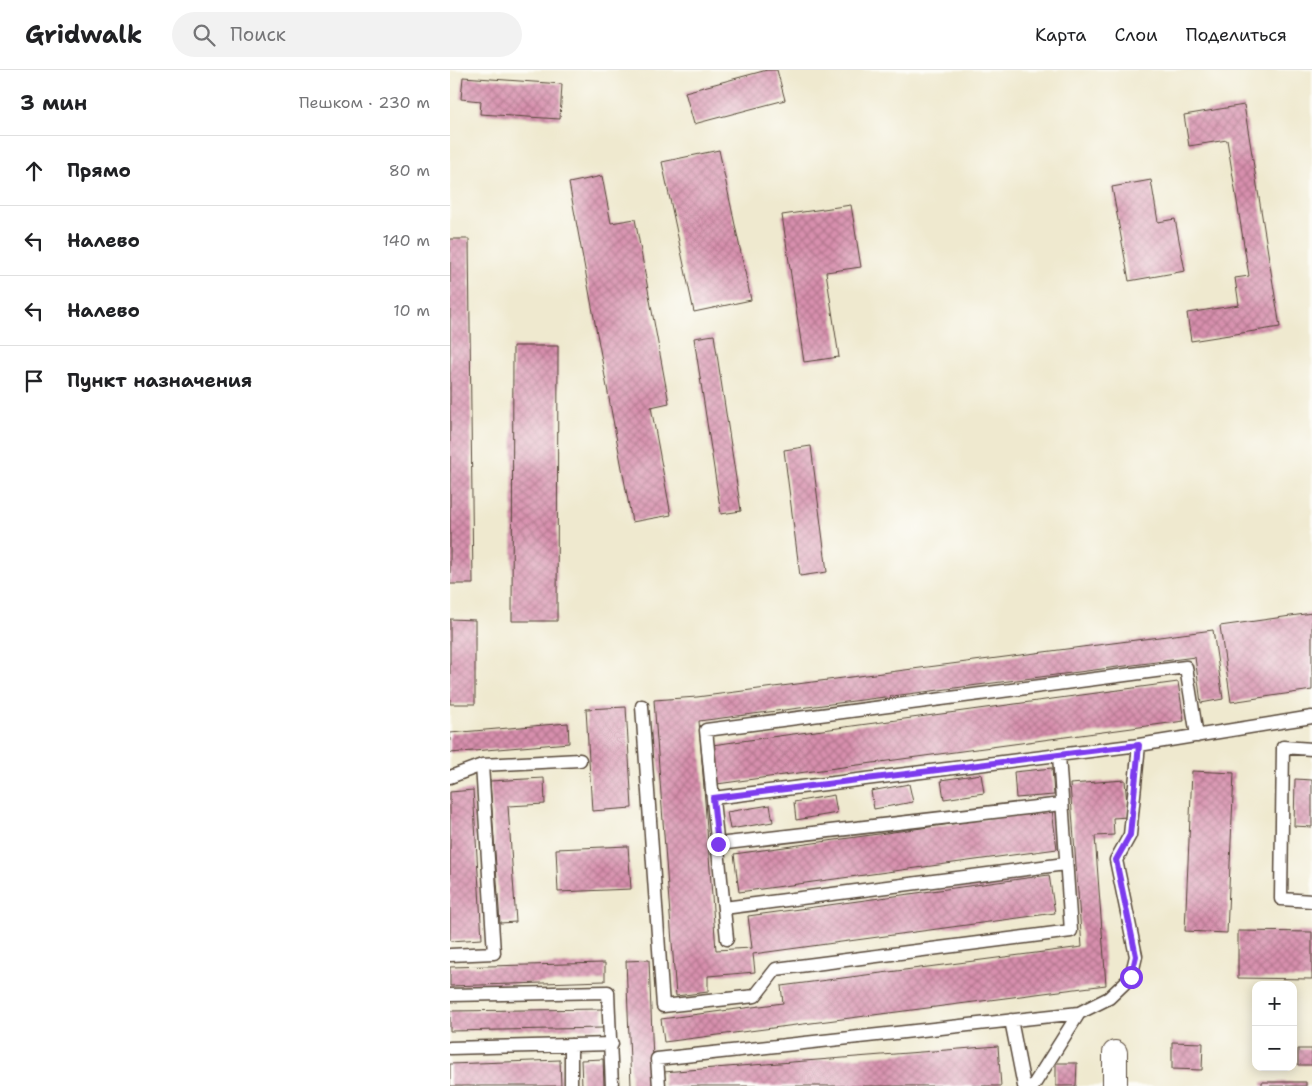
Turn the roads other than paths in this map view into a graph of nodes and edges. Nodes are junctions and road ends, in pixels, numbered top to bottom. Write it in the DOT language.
graph roads {
  1 [pos="642,706"];
  2 [pos="1312,717"];
  3 [pos="1196,736"];
  4 [pos="1139,745"];
  5 [pos="1312,749"];
  6 [pos="1059,755"];
  7 [pos="580,760"];
  8 [pos="482,765"];
  9 [pos="450,776"];
  10 [pos="713,798"];
  11 [pos="1062,804"];
  12 [pos="718,844"];
  13 [pos="1065,864"];
  14 [pos="1312,901"];
  15 [pos="724,908"];
  16 [pos="727,940"];
  17 [pos="450,955"];
  18 [pos="450,995"];
  19 [pos="1079,1013"];
  20 [pos="1011,1020"];
  21 [pos="612,1044"];
  22 [pos="571,1045"];
  23 [pos="450,1048"];
  24 [pos="1115,1053"];
  25 [pos="571,1086"];
  26 [pos="612,1086"];
  27 [pos="659,1086"];
  28 [pos="1024,1086"];
  29 [pos="1033,1086"];
  30 [pos="1115,1086"];
  1 -- 13 [label="lane"];
  2 -- 3 [label="lane"];
  3 -- 4 [label="lane"];
  3 -- 10 [label="lane"];
  4 -- 6 [label="lane"];
  4 -- 19 [label="lane"];
  5 -- 14 [label="lane"];
  6 -- 10 [label="lane"];
  6 -- 11 [label="lane"];
  7 -- 8 [label="lane"];
  8 -- 9 [label="lane"];
  8 -- 17 [label="lane"];
  10 -- 12 [label="lane"];
  11 -- 12 [label="lane"];
  11 -- 13 [label="lane"];
  12 -- 15 [label="lane"];
  13 -- 15 [label="lane"];
  15 -- 16 [label="lane"];
  18 -- 21 [label="lane"];
  19 -- 20 [label="lane"];
  19 -- 29 [label="lane"];
  20 -- 27 [label="lane"];
  20 -- 28 [label="lane"];
  21 -- 22 [label="lane"];
  21 -- 26 [label="lane"];
  22 -- 23 [label="lane"];
  22 -- 25 [label="lane"];
  24 -- 30 [label="street"];
}
